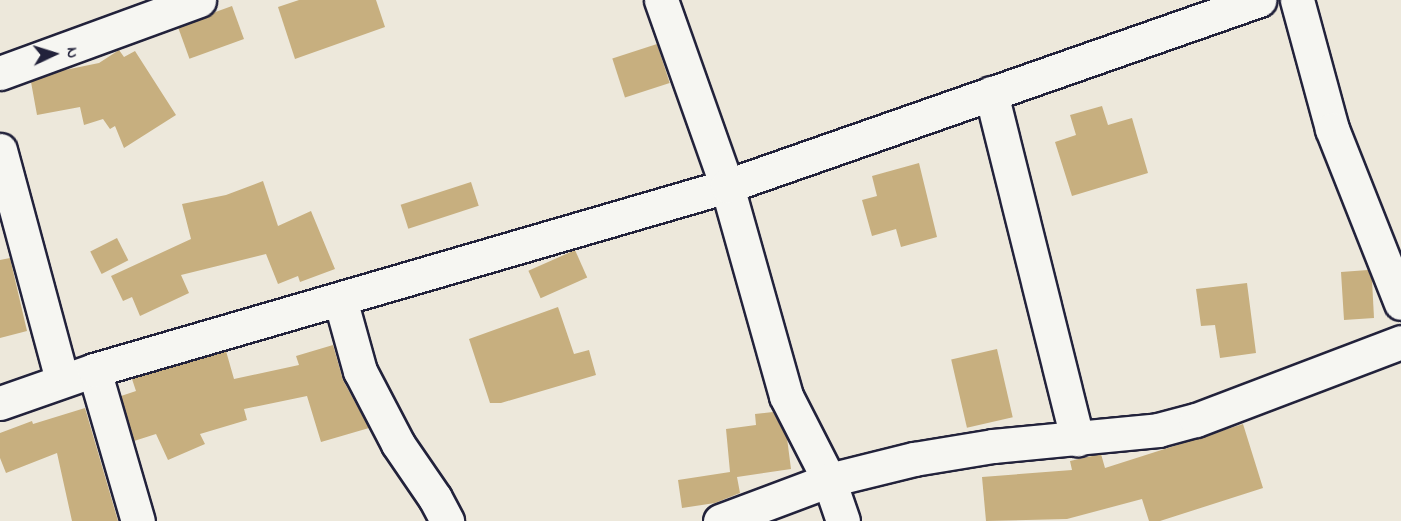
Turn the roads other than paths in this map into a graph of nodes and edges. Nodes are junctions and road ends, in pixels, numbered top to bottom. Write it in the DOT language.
graph roads {
  1 [pos="199,0"];
  2 [pos="661,0"];
  3 [pos="1259,0"];
  4 [pos="1297,0"];
  5 [pos="0,73"];
  6 [pos="991,93"];
  7 [pos="0,150"];
  8 [pos="727,186"];
  9 [pos="340,299"];
  10 [pos="1401,303"];
  11 [pos="1401,342"];
  12 [pos="94,370"];
  13 [pos="62,380"];
  14 [pos="0,403"];
  15 [pos="1077,439"];
  16 [pos="829,480"];
  17 [pos="138,521"];
  18 [pos="447,521"];
  19 [pos="720,521"];
  20 [pos="843,521"];
  1 -- 5 [label="street"];
  2 -- 8 [label="street"];
  3 -- 6 [label="street"];
  4 -- 10 [label="street"];
  6 -- 8 [label="street"];
  6 -- 15 [label="street"];
  7 -- 13 [label="street"];
  8 -- 9 [label="street"];
  8 -- 16 [label="street"];
  9 -- 12 [label="street"];
  9 -- 18 [label="street"];
  11 -- 15 [label="street"];
  12 -- 13 [label="street"];
  12 -- 17 [label="street"];
  13 -- 14 [label="street"];
  15 -- 16 [label="street"];
  16 -- 19 [label="street"];
  16 -- 20 [label="street"];
}
